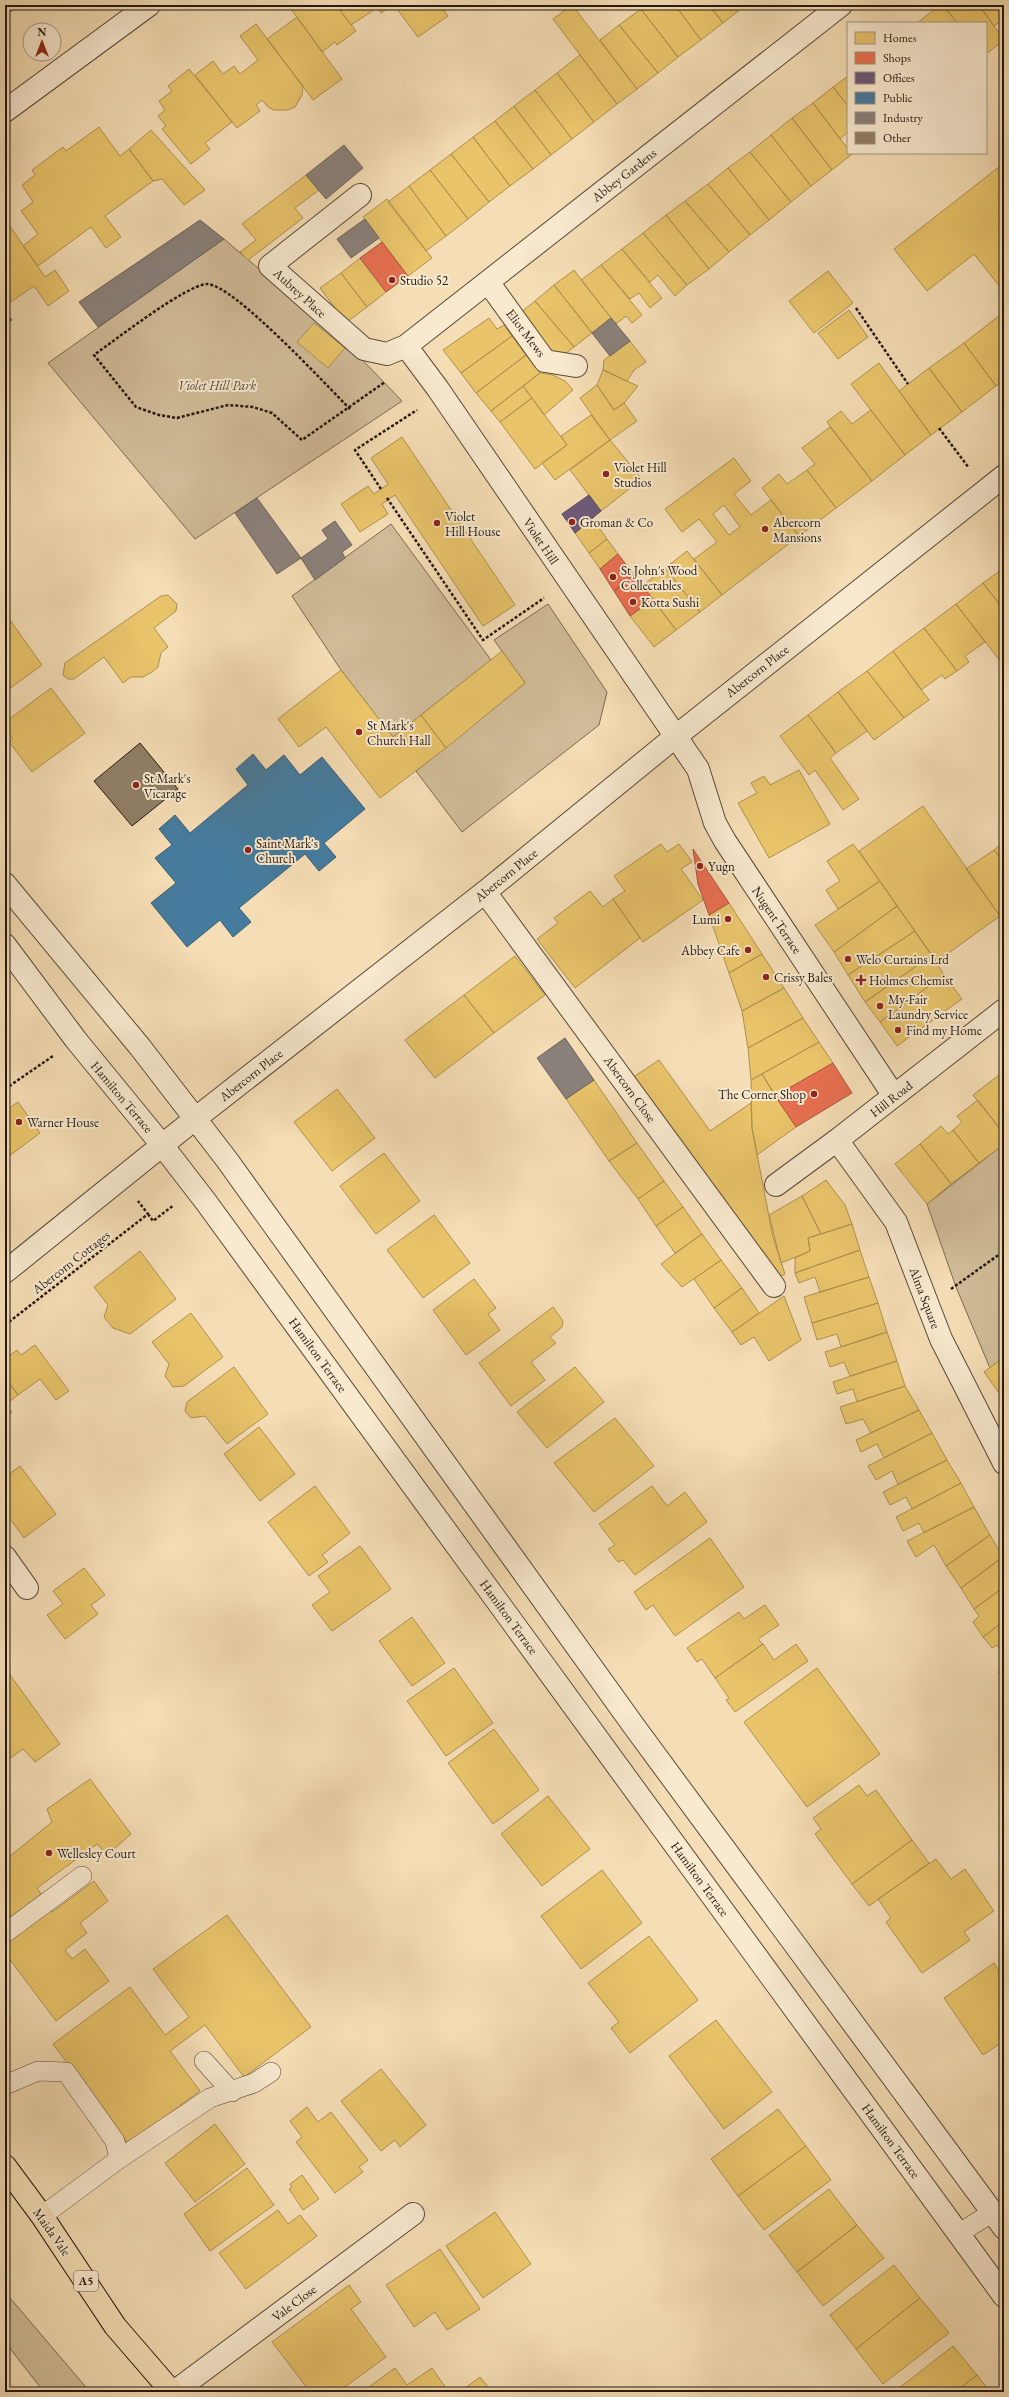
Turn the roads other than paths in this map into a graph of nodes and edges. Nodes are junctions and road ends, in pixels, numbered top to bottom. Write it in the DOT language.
graph roads {
  1 [pos="149,5"];
  2 [pos="841,5"];
  3 [pos="5,111"];
  4 [pos="360,195"];
  5 [pos="488,282"];
  6 [pos="412,353"];
  7 [pos="576,366"];
  8 [pos="1004,476"];
  9 [pos="675,736"];
  10 [pos="5,884"];
  11 [pos="485,892"];
  12 [pos="5,944"];
  13 [pos="1004,1010"];
  14 [pos="894,1096"];
  15 [pos="196,1118"];
  16 [pos="840,1138"];
  17 [pos="162,1145"];
  18 [pos="776,1185"];
  19 [pos="5,1272"];
  20 [pos="774,1286"];
  21 [pos="1004,1463"];
  22 [pos="5,1557"];
  23 [pos="27,1588"];
  24 [pos="82,1876"];
  25 [pos="5,1933"];
  26 [pos="204,2061"];
  27 [pos="271,2072"];
  28 [pos="5,2085"];
  29 [pos="232,2092"];
  30 [pos="119,2159"];
  31 [pos="5,2166"];
  32 [pos="413,2214"];
  33 [pos="42,2216"];
  34 [pos="999,2220"];
  35 [pos="958,2234"];
  36 [pos="1004,2296"];
  37 [pos="173,2392"];
  1 -- 3 [label="street"];
  2 -- 5 [label="street, Abbey Gardens"];
  4 -- 6 [label="street, Aubrey Place"];
  5 -- 6 [label="street, Abbey Gardens"];
  5 -- 7 [label="street, Eliot Mews"];
  6 -- 9 [label="street, Violet Hill"];
  8 -- 9 [label="street, Abercorn Place"];
  9 -- 11 [label="street, Abercorn Place"];
  9 -- 14 [label="street, Nugent Terrace"];
  10 -- 15 [label="street"];
  11 -- 15 [label="street, Abercorn Place"];
  11 -- 20 [label="street, Abercorn Close"];
  12 -- 17 [label="street, Hamilton Terrace"];
  13 -- 14 [label="street, Hill Road"];
  14 -- 16 [label="street, Hill Road"];
  15 -- 17 [label="street, Abercorn Place"];
  15 -- 34 [label="street"];
  16 -- 18 [label="street, Hill Road"];
  16 -- 21 [label="street, Alma Square"];
  17 -- 19 [label="street, Abercorn Place"];
  17 -- 35 [label="street, Hamilton Terrace"];
  22 -- 23 [label="street"];
  24 -- 25 [label="lane"];
  26 -- 29 [label="lane"];
  27 -- 29 [label="lane"];
  28 -- 30 [label="lane"];
  29 -- 30 [label="lane"];
  30 -- 33 [label="lane"];
  31 -- 33 [label="main road, Maida Vale / A5"];
  32 -- 37 [label="street, Vale Close"];
  33 -- 37 [label="main road, Maida Vale / A5"];
  34 -- 35 [label="lane"];
  35 -- 36 [label="street, Hamilton Terrace"];
}
